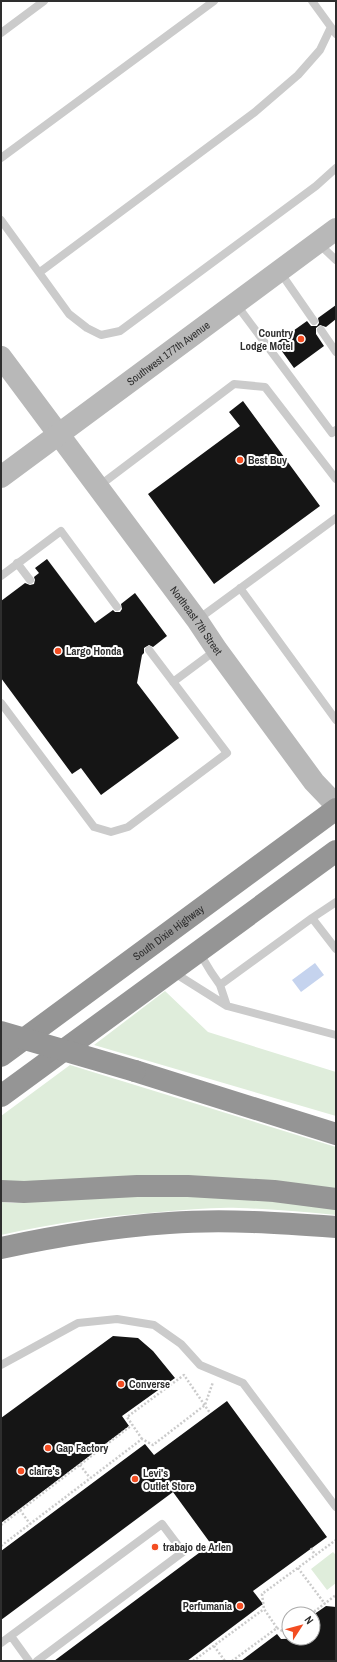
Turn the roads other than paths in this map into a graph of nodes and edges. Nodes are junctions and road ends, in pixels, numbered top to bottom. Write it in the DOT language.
graph roads {
  1 [pos="44,1"];
  2 [pos="214,1"];
  3 [pos="312,1"];
  4 [pos="334,30"];
  5 [pos="1,33"];
  6 [pos="1,158"];
  7 [pos="336,168"];
  8 [pos="1,220"];
  9 [pos="336,230"];
  10 [pos="318,243"];
  11 [pos="336,260"];
  12 [pos="280,271"];
  13 [pos="40,272"];
  14 [pos="236,304"];
  15 [pos="314,321"];
  16 [pos="321,330"];
  17 [pos="336,352"];
  18 [pos="1,357"];
  19 [pos="336,430"];
  20 [pos="59,435"];
  21 [pos="1,477"];
  22 [pos="336,479"];
  23 [pos="98,487"];
  24 [pos="336,518"];
  25 [pos="18,564"];
  26 [pos="1,576"];
  27 [pos="30,580"];
  28 [pos="240,588"];
  29 [pos="117,607"];
  30 [pos="197,620"];
  31 [pos="149,650"];
  32 [pos="217,650"];
  33 [pos="174,682"];
  34 [pos="1,703"];
  35 [pos="336,720"];
  36 [pos="336,805"];
  37 [pos="336,810"];
  38 [pos="336,851"];
  39 [pos="336,902"];
  40 [pos="312,918"];
  41 [pos="336,949"];
  42 [pos="198,952"];
  43 [pos="172,971"];
  44 [pos="220,984"];
  45 [pos="227,1006"];
  46 [pos="1,1032"];
  47 [pos="336,1035"];
  48 [pos="1,1056"];
  49 [pos="1,1096"];
  50 [pos="336,1134"];
  51 [pos="1,1191"];
  52 [pos="336,1200"];
  53 [pos="336,1227"];
  54 [pos="1,1248"];
  55 [pos="1,1365"];
  56 [pos="336,1507"];
  57 [pos="11,1636"];
  58 [pos="1,1643"];
  59 [pos="29,1661"];
  60 [pos="37,1661"];
  1 -- 5 [label="lane"];
  2 -- 6 [label="lane"];
  3 -- 4 [label="lane"];
  4 -- 13 [label="lane"];
  7 -- 13 [label="lane"];
  8 -- 13 [label="lane"];
  9 -- 10 [label="street, Southwest 177th Avenue"];
  10 -- 11 [label="lane"];
  10 -- 12 [label="street, Southwest 177th Avenue"];
  12 -- 14 [label="street, Southwest 177th Avenue"];
  12 -- 15 [label="lane"];
  14 -- 19 [label="lane"];
  14 -- 20 [label="street, Southwest 177th Avenue"];
  16 -- 17 [label="lane"];
  18 -- 20 [label="street, Northeast 7th Street"];
  20 -- 21 [label="street, Southwest 177th Avenue"];
  20 -- 23 [label="street, Northeast 7th Street"];
  22 -- 23 [label="lane"];
  23 -- 30 [label="street, Northeast 7th Street"];
  24 -- 28 [label="lane"];
  25 -- 26 [label="lane"];
  25 -- 27 [label="lane"];
  25 -- 29 [label="lane"];
  28 -- 30 [label="lane"];
  28 -- 35 [label="lane"];
  30 -- 32 [label="street, Northeast 7th Street"];
  31 -- 33 [label="lane"];
  32 -- 33 [label="lane"];
  32 -- 36 [label="street, Northeast 7th Street"];
  33 -- 34 [label="lane"];
  37 -- 48 [label="highway, South Dixie Highway"];
  38 -- 42 [label="highway"];
  39 -- 40 [label="lane"];
  40 -- 41 [label="lane"];
  40 -- 44 [label="lane"];
  42 -- 43 [label="highway"];
  42 -- 44 [label="lane"];
  43 -- 45 [label="lane"];
  43 -- 49 [label="highway"];
  44 -- 45 [label="lane"];
  45 -- 47 [label="lane"];
  46 -- 50 [label="highway, bridge"];
  51 -- 52 [label="highway"];
  53 -- 54 [label="highway"];
  55 -- 56 [label="lane"];
  57 -- 58 [label="lane"];
  57 -- 59 [label="lane"];
  57 -- 60 [label="lane"];
}
